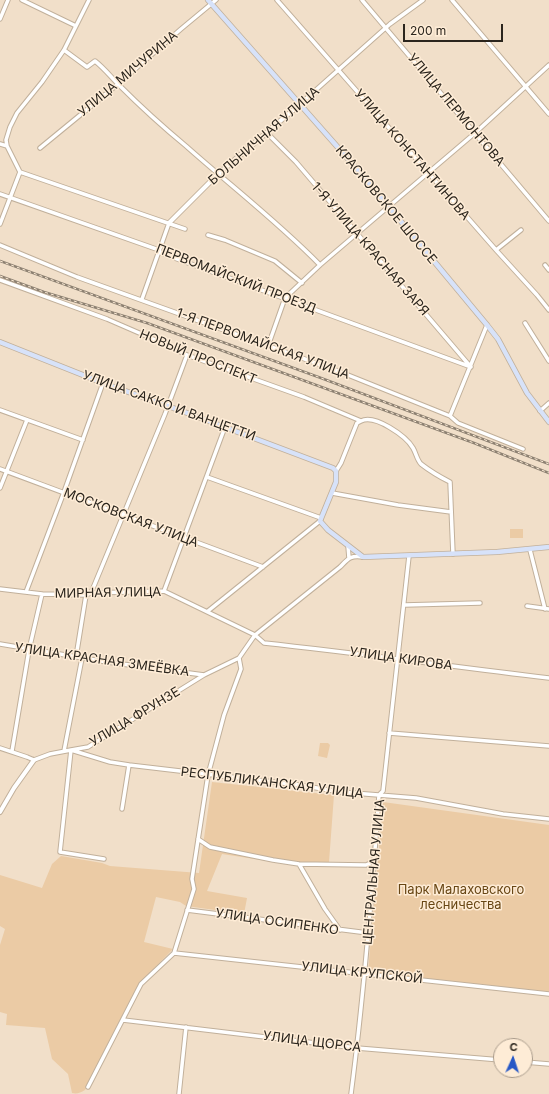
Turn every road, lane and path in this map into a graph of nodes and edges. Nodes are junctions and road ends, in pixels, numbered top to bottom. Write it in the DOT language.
graph roads {
  1 [pos="8,0"];
  2 [pos="22,0"];
  3 [pos="89,0"];
  4 [pos="208,0"];
  5 [pos="216,0"];
  6 [pos="277,0"];
  7 [pos="362,0"];
  8 [pos="423,0"];
  9 [pos="452,0"];
  10 [pos="211,4"];
  11 [pos="0,19"];
  12 [pos="76,26"];
  13 [pos="386,28"];
  14 [pos="64,50"];
  15 [pos="549,65"];
  16 [pos="338,70"];
  17 [pos="118,84"];
  18 [pos="526,87"];
  19 [pos="299,105"];
  20 [pos="549,114"];
  21 [pos="267,133"];
  22 [pos="475,133"];
  23 [pos="0,144"];
  24 [pos="7,146"];
  25 [pos="40,148"];
  26 [pos="20,172"];
  27 [pos="427,173"];
  28 [pos="218,174"];
  29 [pos="0,194"];
  30 [pos="10,197"];
  31 [pos="388,205"];
  32 [pos="549,221"];
  33 [pos="169,223"];
  34 [pos="0,224"];
  35 [pos="185,229"];
  36 [pos="521,230"];
  37 [pos="357,233"];
  38 [pos="208,235"];
  39 [pos="0,246"];
  40 [pos="159,250"];
  41 [pos="496,250"];
  42 [pos="320,265"];
  43 [pos="545,265"];
  44 [pos="549,270"];
  45 [pos="0,280"];
  46 [pos="302,283"];
  47 [pos="285,298"];
  48 [pos="142,299"];
  49 [pos="549,310"];
  50 [pos="525,323"];
  51 [pos="487,325"];
  52 [pos="0,342"];
  53 [pos="268,346"];
  54 [pos="187,355"];
  55 [pos="549,361"];
  56 [pos="471,367"];
  57 [pos="103,383"];
  58 [pos="549,403"];
  59 [pos="168,407"];
  60 [pos="0,410"];
  61 [pos="540,411"];
  62 [pos="450,416"];
  63 [pos="27,420"];
  64 [pos="362,421"];
  65 [pos="549,422"];
  66 [pos="225,427"];
  67 [pos="83,440"];
  68 [pos="523,449"];
  69 [pos="0,468"];
  70 [pos="7,471"];
  71 [pos="336,471"];
  72 [pos="206,477"];
  73 [pos="0,488"];
  74 [pos="64,492"];
  75 [pos="332,493"];
  76 [pos="451,512"];
  77 [pos="124,515"];
  78 [pos="320,519"];
  79 [pos="183,538"];
  80 [pos="348,546"];
  81 [pos="549,547"];
  82 [pos="530,550"];
  83 [pos="453,554"];
  84 [pos="409,556"];
  85 [pos="363,557"];
  86 [pos="349,558"];
  87 [pos="263,566"];
  88 [pos="0,589"];
  89 [pos="164,591"];
  90 [pos="26,592"];
  91 [pos="91,593"];
  92 [pos="42,594"];
  93 [pos="86,595"];
  94 [pos="480,603"];
  95 [pos="405,605"];
  96 [pos="528,606"];
  97 [pos="547,609"];
  98 [pos="208,611"];
  99 [pos="255,635"];
  100 [pos="0,644"];
  101 [pos="29,650"];
  102 [pos="76,657"];
  103 [pos="82,658"];
  104 [pos="239,658"];
  105 [pos="398,660"];
  106 [pos="204,674"];
  107 [pos="549,678"];
  108 [pos="389,733"];
  109 [pos="549,746"];
  110 [pos="0,748"];
  111 [pos="71,750"];
  112 [pos="64,751"];
  113 [pos="12,752"];
  114 [pos="34,760"];
  115 [pos="129,765"];
  116 [pos="208,775"];
  117 [pos="379,795"];
  118 [pos="122,809"];
  119 [pos="0,812"];
  120 [pos="549,818"];
  121 [pos="198,839"];
  122 [pos="104,859"];
  123 [pos="375,861"];
  124 [pos="299,864"];
  125 [pos="187,910"];
  126 [pos="340,931"];
  127 [pos="368,933"];
  128 [pos="174,953"];
  129 [pos="365,974"];
  130 [pos="549,994"];
  131 [pos="123,1020"];
  132 [pos="186,1027"];
  133 [pos="357,1048"];
  134 [pos="493,1059"];
  135 [pos="533,1063"];
  136 [pos="549,1064"];
  137 [pos="88,1087"];
  138 [pos="179,1094"];
  139 [pos="351,1094"];
  1 -- 11 [label="street"];
  2 -- 12 [label="street"];
  3 -- 12 [label="street"];
  4 -- 10 [label="main road, КРАСКОВСКОЕ ШОССЕ"];
  5 -- 10 [label="street, УЛИЦА МИЧУРИНА"];
  6 -- 16 [label="street, УЛИЦА КОНСТАНТИНОВА"];
  7 -- 13 [label="street, УЛИЦА ЛЕРМОНТОВА"];
  8 -- 13 [label="street, БОЛЬНИЧНАЯ УЛИЦА"];
  9 -- 18 [label="street"];
  10 -- 17 [label="street, УЛИЦА МИЧУРИНА"];
  10 -- 19 [label="main road, КРАСКОВСКОЕ ШОССЕ"];
  12 -- 14 [label="street"];
  13 -- 16 [label="street, БОЛЬНИЧНАЯ УЛИЦА"];
  13 -- 22 [label="street, УЛИЦА ЛЕРМОНТОВА"];
  14 -- 17 [label="street"];
  14 -- 24 [label="street"];
  15 -- 18 [label="street"];
  16 -- 19 [label="street, БОЛЬНИЧНАЯ УЛИЦА"];
  16 -- 27 [label="street, УЛИЦА КОНСТАНТИНОВА"];
  17 -- 25 [label="street, УЛИЦА МИЧУРИНА"];
  17 -- 28 [label="street"];
  18 -- 20 [label="street"];
  18 -- 22 [label="street"];
  19 -- 21 [label="street, БОЛЬНИЧНАЯ УЛИЦА"];
  19 -- 31 [label="main road, КРАСКОВСКОЕ ШОССЕ"];
  21 -- 28 [label="street, БОЛЬНИЧНАЯ УЛИЦА"];
  21 -- 37 [label="street, 1-Я УЛИЦА КРАСНАЯ ЗАРЯ"];
  22 -- 27 [label="street"];
  22 -- 32 [label="street, УЛИЦА ЛЕРМОНТОВА"];
  23 -- 24 [label="street"];
  24 -- 26 [label="street"];
  26 -- 30 [label="street"];
  26 -- 33 [label="street"];
  27 -- 31 [label="street"];
  27 -- 41 [label="street, УЛИЦА КОНСТАНТИНОВА"];
  28 -- 33 [label="street, БОЛЬНИЧНАЯ УЛИЦА"];
  28 -- 42 [label="street"];
  29 -- 30 [label="street, ПЕРВОМАЙСКИЙ ПРОЕЗД"];
  30 -- 34 [label="street"];
  30 -- 40 [label="street, ПЕРВОМАЙСКИЙ ПРОЕЗД"];
  31 -- 37 [label="street"];
  31 -- 51 [label="main road, КРАСКОВСКОЕ ШОССЕ"];
  33 -- 35 [label="street"];
  33 -- 40 [label="street, БОЛЬНИЧНАЯ УЛИЦА"];
  36 -- 41 [label="street"];
  37 -- 42 [label="street"];
  37 -- 56 [label="street, 1-Я УЛИЦА КРАСНАЯ ЗАРЯ"];
  38 -- 46 [label="street"];
  39 -- 48 [label="street, 1-Я ПЕРВОМАЙСКАЯ УЛИЦА"];
  40 -- 47 [label="street, ПЕРВОМАЙСКИЙ ПРОЕЗД"];
  40 -- 48 [label="street, БОЛЬНИЧНАЯ УЛИЦА"];
  41 -- 49 [label="street, УЛИЦА КОНСТАНТИНОВА"];
  42 -- 46 [label="street"];
  43 -- 44 [label="street"];
  45 -- 54 [label="street, НОВЫЙ ПРОСПЕКТ"];
  46 -- 47 [label="street"];
  47 -- 53 [label="street"];
  47 -- 56 [label="street, ПЕРВОМАЙСКИЙ ПРОЕЗД"];
  48 -- 53 [label="street, 1-Я ПЕРВОМАЙСКАЯ УЛИЦА"];
  50 -- 55 [label="street"];
  51 -- 56 [label="street"];
  51 -- 61 [label="main road, КРАСКОВСКОЕ ШОССЕ"];
  52 -- 57 [label="main road, УЛИЦА САККО И ВАНЦЕТТИ"];
  53 -- 62 [label="street, 1-Я ПЕРВОМАЙСКАЯ УЛИЦА"];
  54 -- 59 [label="street"];
  54 -- 64 [label="street, НОВЫЙ ПРОСПЕКТ"];
  56 -- 62 [label="street"];
  57 -- 59 [label="main road, УЛИЦА САККО И ВАНЦЕТТИ"];
  57 -- 67 [label="street"];
  58 -- 61 [label="street"];
  59 -- 66 [label="main road, УЛИЦА САККО И ВАНЦЕТТИ"];
  59 -- 77 [label="street"];
  60 -- 63 [label="street"];
  61 -- 65 [label="main road, КРАСКОВСКОЕ ШОССЕ"];
  62 -- 68 [label="street, 1-Я ПЕРВОМАЙСКАЯ УЛИЦА"];
  63 -- 67 [label="street"];
  63 -- 70 [label="street"];
  64 -- 71 [label="street"];
  64 -- 76 [label="street, НОВЫЙ ПРОСПЕКТ"];
  66 -- 71 [label="main road, УЛИЦА САККО И ВАНЦЕТТИ"];
  66 -- 72 [label="street"];
  67 -- 74 [label="street"];
  69 -- 70 [label="street, МОСКОВСКАЯ УЛИЦА"];
  70 -- 73 [label="street"];
  70 -- 74 [label="street, МОСКОВСКАЯ УЛИЦА"];
  71 -- 75 [label="main road"];
  72 -- 78 [label="street"];
  72 -- 79 [label="street"];
  74 -- 77 [label="street, МОСКОВСКАЯ УЛИЦА"];
  74 -- 90 [label="street"];
  75 -- 76 [label="street"];
  75 -- 78 [label="main road"];
  76 -- 83 [label="street"];
  77 -- 79 [label="street, МОСКОВСКАЯ УЛИЦА"];
  77 -- 91 [label="street"];
  78 -- 80 [label="main road"];
  78 -- 87 [label="street"];
  79 -- 87 [label="street, МОСКОВСКАЯ УЛИЦА"];
  79 -- 89 [label="street"];
  80 -- 85 [label="main road"];
  80 -- 86 [label="street"];
  81 -- 82 [label="main road"];
  82 -- 83 [label="main road"];
  82 -- 97 [label="street"];
  83 -- 84 [label="main road"];
  84 -- 85 [label="main road"];
  84 -- 95 [label="street, ЦЕНТРАЛЬНАЯ УЛИЦА"];
  85 -- 86 [label="street"];
  86 -- 99 [label="street"];
  87 -- 98 [label="street"];
  88 -- 90 [label="street, МИРНАЯ УЛИЦА"];
  89 -- 91 [label="street, МИРНАЯ УЛИЦА"];
  89 -- 98 [label="street, МИРНАЯ УЛИЦА"];
  90 -- 92 [label="street, МИРНАЯ УЛИЦА"];
  91 -- 93 [label="street, МИРНАЯ УЛИЦА"];
  92 -- 93 [label="street, МИРНАЯ УЛИЦА"];
  92 -- 101 [label="street"];
  93 -- 102 [label="street"];
  94 -- 95 [label="street"];
  95 -- 105 [label="street, ЦЕНТРАЛЬНАЯ УЛИЦА"];
  96 -- 97 [label="street"];
  98 -- 99 [label="street, МИРНАЯ УЛИЦА"];
  99 -- 104 [label="street"];
  99 -- 105 [label="street, УЛИЦА КИРОВА"];
  100 -- 101 [label="street, УЛИЦА КРАСНАЯ ЗМЕЁВКА"];
  101 -- 102 [label="street, УЛИЦА КРАСНАЯ ЗМЕЁВКА"];
  101 -- 113 [label="street"];
  102 -- 103 [label="street, УЛИЦА КРАСНАЯ ЗМЕЁВКА"];
  103 -- 106 [label="street, УЛИЦА КРАСНАЯ ЗМЕЁВКА"];
  103 -- 112 [label="street"];
  104 -- 106 [label="street, УЛИЦА ФРУНЗЕ"];
  104 -- 116 [label="street"];
  105 -- 107 [label="street, УЛИЦА КИРОВА"];
  105 -- 108 [label="street, ЦЕНТРАЛЬНАЯ УЛИЦА"];
  106 -- 111 [label="street, УЛИЦА ФРУНЗЕ"];
  108 -- 109 [label="street"];
  108 -- 117 [label="street, ЦЕНТРАЛЬНАЯ УЛИЦА"];
  110 -- 113 [label="street"];
  111 -- 112 [label="street, РЕСПУБЛИКАНСКАЯ УЛИЦА"];
  111 -- 115 [label="street, РЕСПУБЛИКАНСКАЯ УЛИЦА"];
  111 -- 122 [label="street"];
  112 -- 114 [label="street, РЕСПУБЛИКАНСКАЯ УЛИЦА"];
  113 -- 114 [label="street"];
  114 -- 119 [label="street"];
  115 -- 116 [label="street, РЕСПУБЛИКАНСКАЯ УЛИЦА"];
  115 -- 118 [label="street"];
  116 -- 117 [label="street, РЕСПУБЛИКАНСКАЯ УЛИЦА"];
  116 -- 121 [label="street"];
  117 -- 120 [label="street, РЕСПУБЛИКАНСКАЯ УЛИЦА"];
  117 -- 123 [label="street, ЦЕНТРАЛЬНАЯ УЛИЦА"];
  121 -- 124 [label="street"];
  121 -- 125 [label="street"];
  123 -- 124 [label="street"];
  123 -- 127 [label="street, ЦЕНТРАЛЬНАЯ УЛИЦА"];
  124 -- 126 [label="street"];
  125 -- 126 [label="street, УЛИЦА ОСИПЕНКО"];
  125 -- 128 [label="street"];
  126 -- 127 [label="street, УЛИЦА ОСИПЕНКО"];
  127 -- 129 [label="street, ЦЕНТРАЛЬНАЯ УЛИЦА"];
  128 -- 129 [label="street, УЛИЦА КРУПСКОЙ"];
  128 -- 131 [label="street"];
  129 -- 130 [label="street, УЛИЦА КРУПСКОЙ"];
  129 -- 133 [label="street, ЦЕНТРАЛЬНАЯ УЛИЦА"];
  131 -- 132 [label="street, УЛИЦА ЩОРСА"];
  131 -- 137 [label="street"];
  132 -- 133 [label="street, УЛИЦА ЩОРСА"];
  132 -- 138 [label="street"];
  133 -- 134 [label="street, УЛИЦА ЩОРСА"];
  133 -- 139 [label="street, ЦЕНТРАЛЬНАЯ УЛИЦА"];
  135 -- 136 [label="street"];
}
